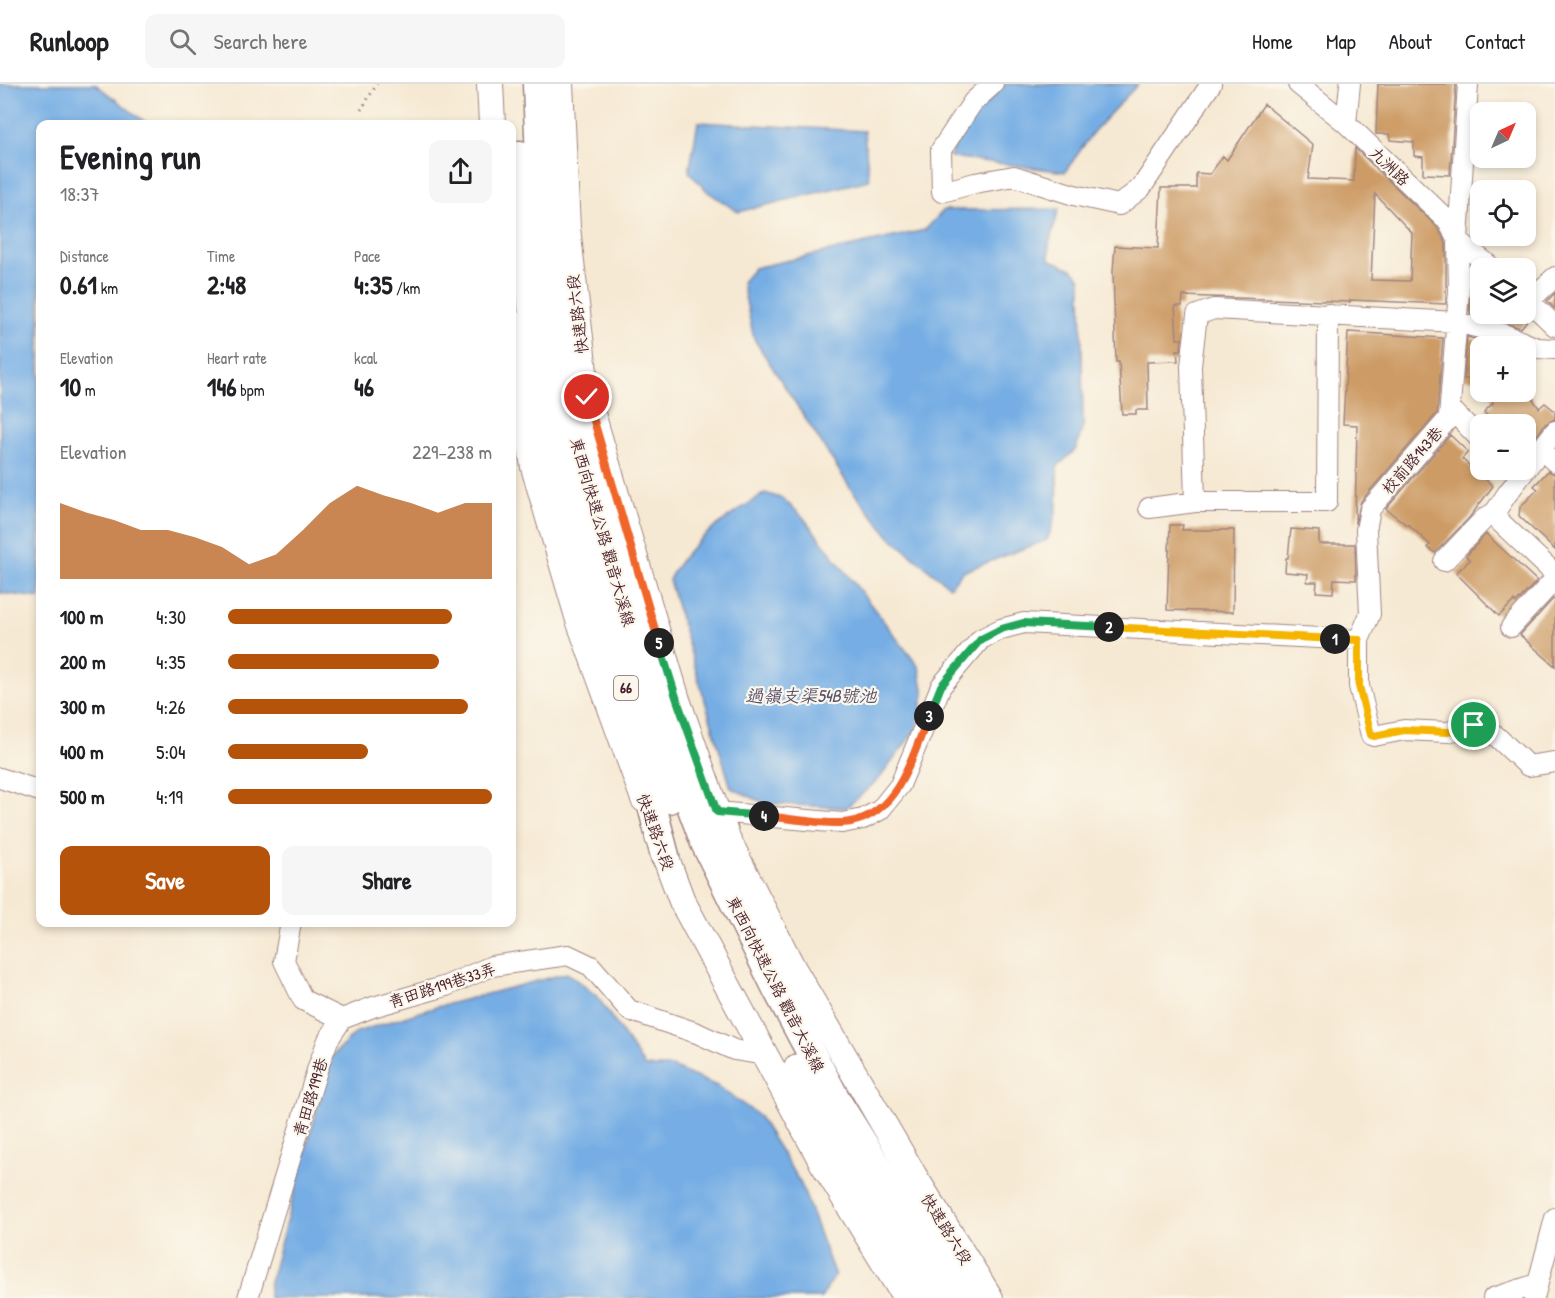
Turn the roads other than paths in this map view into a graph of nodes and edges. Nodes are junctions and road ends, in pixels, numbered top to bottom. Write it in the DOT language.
graph roads {
  1 [pos="490,84"];
  2 [pos="518,84"];
  3 [pos="537,84"];
  4 [pos="560,84"];
  5 [pos="993,84"];
  6 [pos="1211,84"];
  7 [pos="1298,84"];
  8 [pos="1350,84"];
  9 [pos="1468,84"];
  10 [pos="492,120"];
  11 [pos="1346,123"];
  12 [pos="1458,240"];
  13 [pos="1480,258"];
  14 [pos="1555,277"];
  15 [pos="1536,292"];
  16 [pos="1536,308"];
  17 [pos="1328,314"];
  18 [pos="1457,322"];
  19 [pos="1555,326"];
  20 [pos="516,350"];
  21 [pos="1555,350"];
  22 [pos="1450,408"];
  23 [pos="1470,429"];
  24 [pos="1555,431"];
  25 [pos="1548,456"];
  26 [pos="1195,502"];
  27 [pos="1149,508"];
  28 [pos="1495,512"];
  29 [pos="1444,561"];
  30 [pos="1555,577"];
  31 [pos="611,601"];
  32 [pos="1511,627"];
  33 [pos="1359,640"];
  34 [pos="1555,762"];
  35 [pos="0,778"];
  36 [pos="36,790"];
  37 [pos="720,821"];
  38 [pos="665,856"];
  39 [pos="290,927"];
  40 [pos="342,1019"];
  41 [pos="765,1055"];
  42 [pos="1555,1218"];
  43 [pos="1536,1291"];
  44 [pos="248,1298"];
  45 [pos="906,1298"];
  46 [pos="934,1298"];
  47 [pos="960,1298"];
  48 [pos="990,1298"];
  49 [pos="1493,1298"];
  1 -- 10 [label="main road"];
  2 -- 31 [label="highway, 東西向快速公路 觀音大溪線 / 66"];
  3 -- 31 [label="highway, 東西向快速公路 觀音大溪線 / 66"];
  4 -- 37 [label="main road, 快速路六段"];
  5 -- 6 [label="street"];
  7 -- 11 [label="street, 九洲路"];
  8 -- 11 [label="street"];
  9 -- 12 [label="street, 校前路143巷"];
  11 -- 12 [label="street, 九洲路"];
  12 -- 13 [label="street, 九洲路"];
  12 -- 18 [label="street, 校前路143巷"];
  14 -- 15 [label="street"];
  16 -- 19 [label="street"];
  17 -- 18 [label="street"];
  17 -- 26 [label="street"];
  17 -- 26 [label="street"];
  18 -- 21 [label="street"];
  18 -- 22 [label="street, 校前路143巷"];
  20 -- 38 [label="main road, 快速路六段 / 66"];
  22 -- 23 [label="street"];
  22 -- 33 [label="street, 校前路143巷"];
  24 -- 25 [label="street"];
  25 -- 28 [label="street"];
  26 -- 27 [label="street"];
  28 -- 29 [label="street"];
  28 -- 30 [label="street"];
  30 -- 32 [label="street"];
  31 -- 37 [label="highway"];
  31 -- 38 [label="highway"];
  31 -- 46 [label="highway, 東西向快速公路 觀音大溪線 / 66"];
  31 -- 47 [label="highway, 東西向快速公路 觀音大溪線 / 66"];
  33 -- 34 [label="street"];
  33 -- 37 [label="street"];
  35 -- 36 [label="street"];
  37 -- 48 [label="main road, 快速路六段"];
  38 -- 41 [label="main road, 快速路六段 / 66"];
  39 -- 40 [label="street"];
  40 -- 41 [label="street, 青田路199巷33弄"];
  40 -- 44 [label="street, 青田路199巷"];
  41 -- 45 [label="main road, 快速路六段 / 66"];
  42 -- 43 [label="street"];
  43 -- 49 [label="street"];
}
